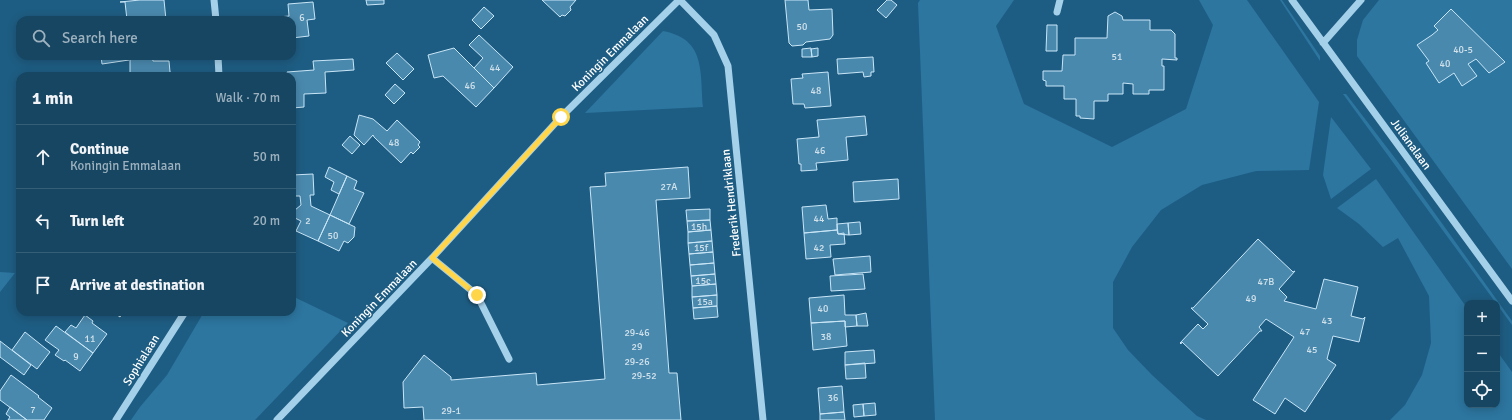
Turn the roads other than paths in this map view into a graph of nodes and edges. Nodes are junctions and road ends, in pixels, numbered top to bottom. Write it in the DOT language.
graph roads {
  1 [pos="214,0"];
  2 [pos="680,0"];
  3 [pos="1060,0"];
  4 [pos="1292,0"];
  5 [pos="1361,0"];
  6 [pos="1057,12"];
  7 [pos="216,16"];
  8 [pos="1323,43"];
  9 [pos="218,60"];
  10 [pos="219,72"];
  11 [pos="432,258"];
  12 [pos="1512,301"];
  13 [pos="181,316"];
  14 [pos="509,360"];
  15 [pos="116,420"];
  16 [pos="277,420"];
  17 [pos="763,420"];
  1 -- 7 [label="street"];
  2 -- 11 [label="street, Koningin Emmalaan"];
  2 -- 17 [label="street, Frederik Hendriklaan"];
  3 -- 6 [label="street"];
  4 -- 8 [label="street, Julianalaan"];
  5 -- 8 [label="street"];
  8 -- 12 [label="street, Julianalaan"];
  9 -- 10 [label="street"];
  11 -- 14 [label="street"];
  11 -- 16 [label="street, Koningin Emmalaan"];
  13 -- 15 [label="street, Sophialaan"];
}
